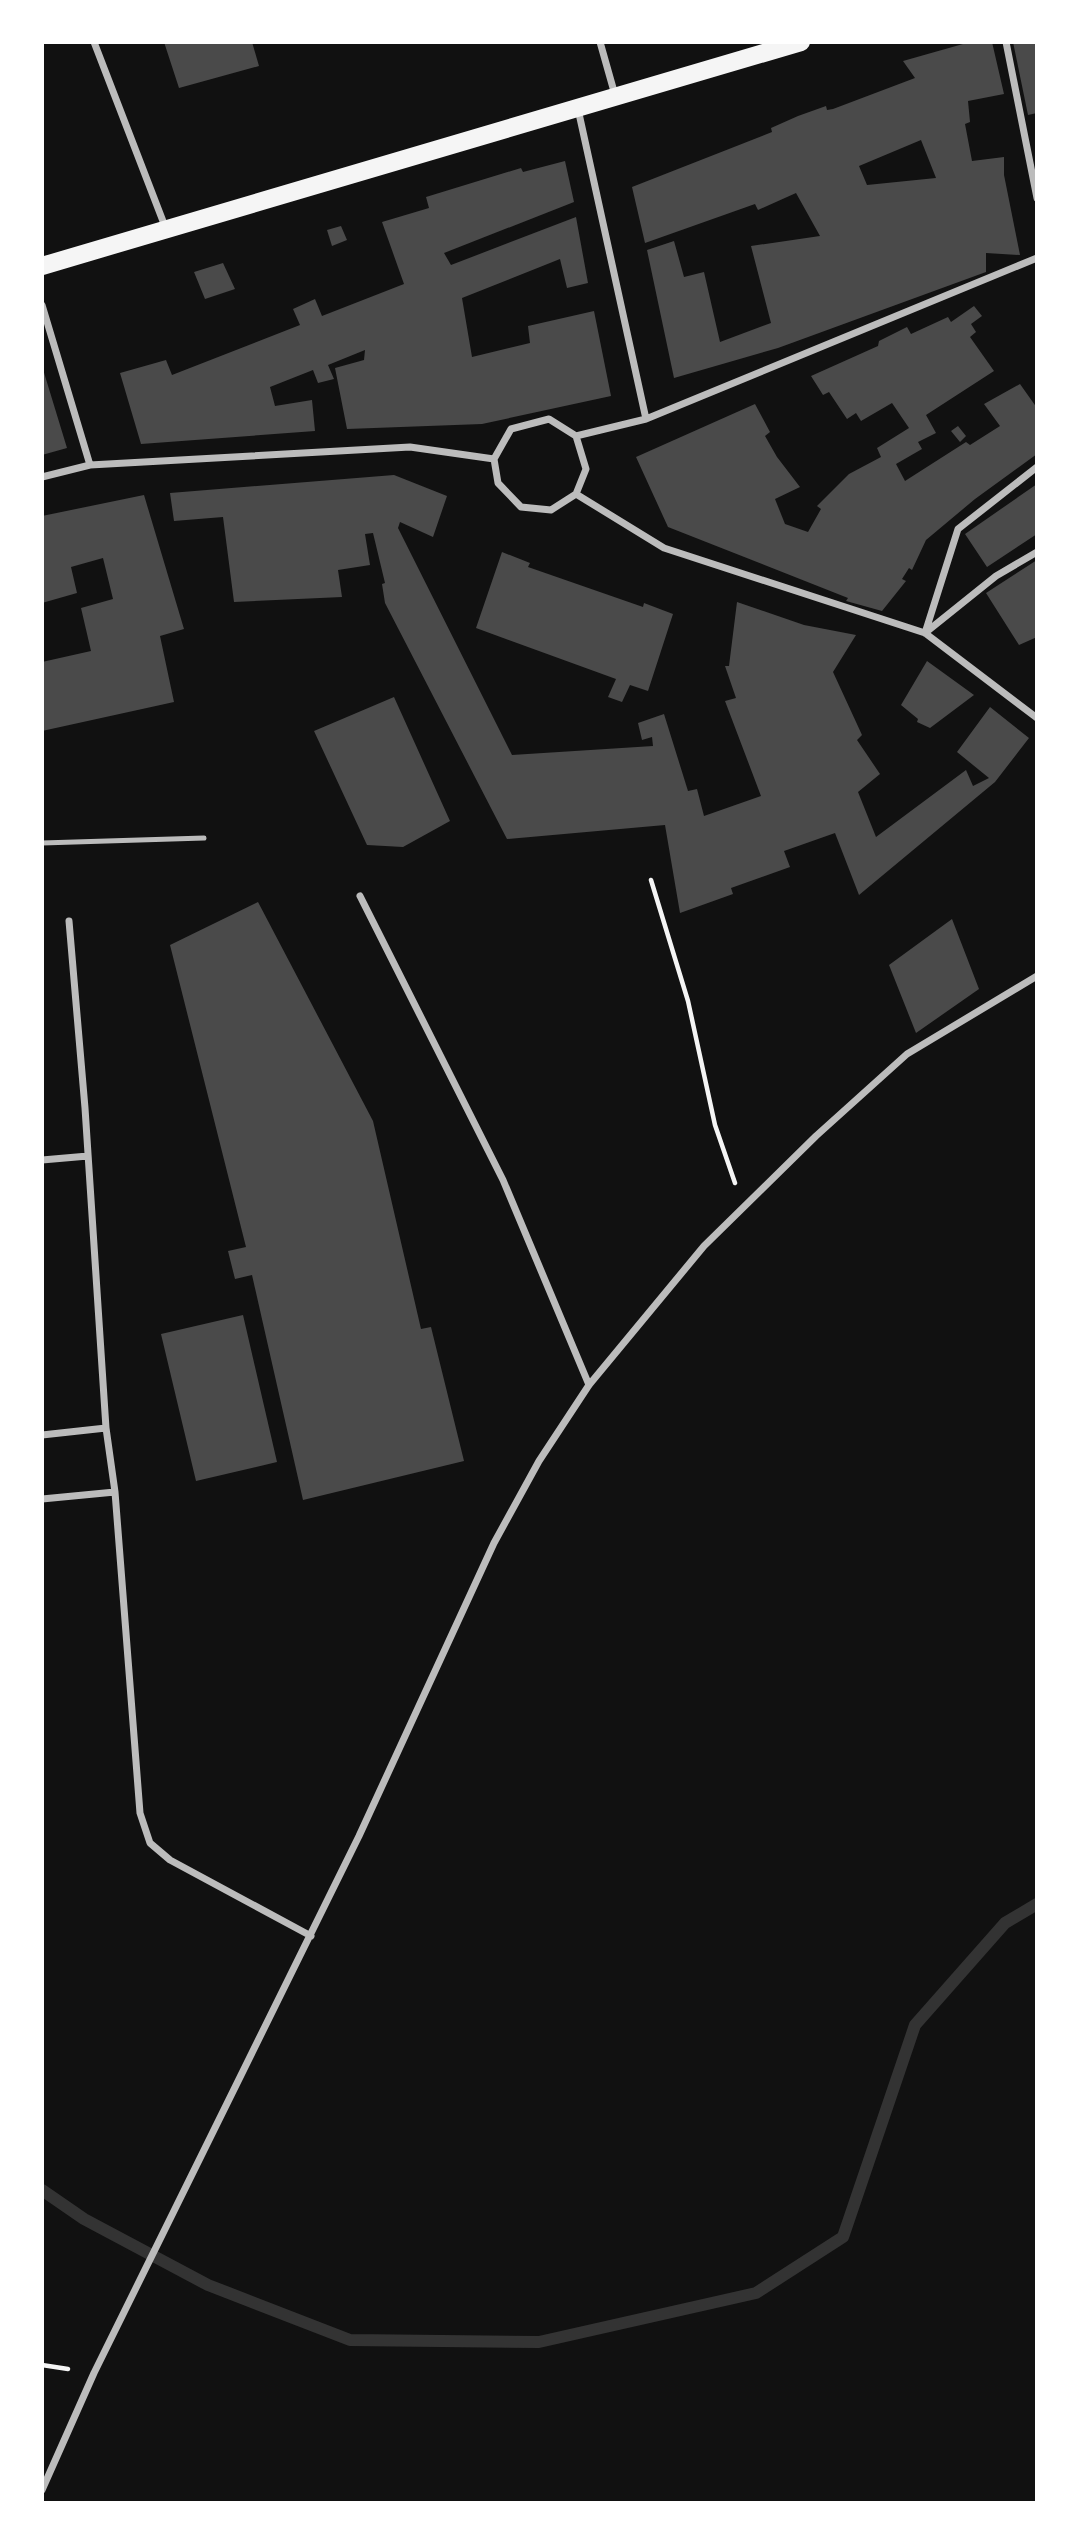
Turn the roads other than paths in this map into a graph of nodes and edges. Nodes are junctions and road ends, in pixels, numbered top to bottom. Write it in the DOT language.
graph roads {
  1 [pos="94,42"];
  2 [pos="600,42"];
  3 [pos="801,42"];
  4 [pos="1006,42"];
  5 [pos="615,95"];
  6 [pos="578,109"];
  7 [pos="1037,198"];
  8 [pos="166,230"];
  9 [pos="1037,258"];
  10 [pos="42,267"];
  11 [pos="42,305"];
  12 [pos="646,419"];
  13 [pos="576,436"];
  14 [pos="494,459"];
  15 [pos="90,465"];
  16 [pos="1037,467"];
  17 [pos="42,477"];
  18 [pos="576,494"];
  19 [pos="1037,552"];
  20 [pos="925,633"];
  21 [pos="1037,718"];
  22 [pos="204,838"];
  23 [pos="42,843"];
  24 [pos="360,896"];
  25 [pos="69,922"];
  26 [pos="1037,976"];
  27 [pos="88,1156"];
  28 [pos="42,1160"];
  29 [pos="589,1385"];
  30 [pos="106,1428"];
  31 [pos="42,1435"];
  32 [pos="115,1492"];
  33 [pos="42,1499"];
  34 [pos="311,1936"];
  35 [pos="42,2490"];
  1 -- 8 [label="street"];
  2 -- 5 [label="street"];
  3 -- 5 [label="main road"];
  4 -- 7 [label="street"];
  5 -- 6 [label="main road"];
  6 -- 8 [label="main road"];
  6 -- 12 [label="street"];
  8 -- 10 [label="main road"];
  9 -- 12 [label="street"];
  11 -- 15 [label="street"];
  12 -- 13 [label="street"];
  13 -- 14 [label="street"];
  13 -- 18 [label="street"];
  14 -- 15 [label="street"];
  14 -- 18 [label="street"];
  15 -- 17 [label="street"];
  16 -- 20 [label="street"];
  18 -- 20 [label="street"];
  19 -- 20 [label="street"];
  20 -- 21 [label="street"];
  22 -- 23 [label="lane"];
  24 -- 29 [label="street"];
  25 -- 27 [label="street"];
  26 -- 29 [label="street"];
  27 -- 28 [label="street"];
  27 -- 30 [label="street"];
  29 -- 34 [label="street"];
  30 -- 31 [label="street"];
  30 -- 32 [label="street"];
  32 -- 33 [label="street"];
  32 -- 34 [label="street"];
  34 -- 35 [label="street"];
}
